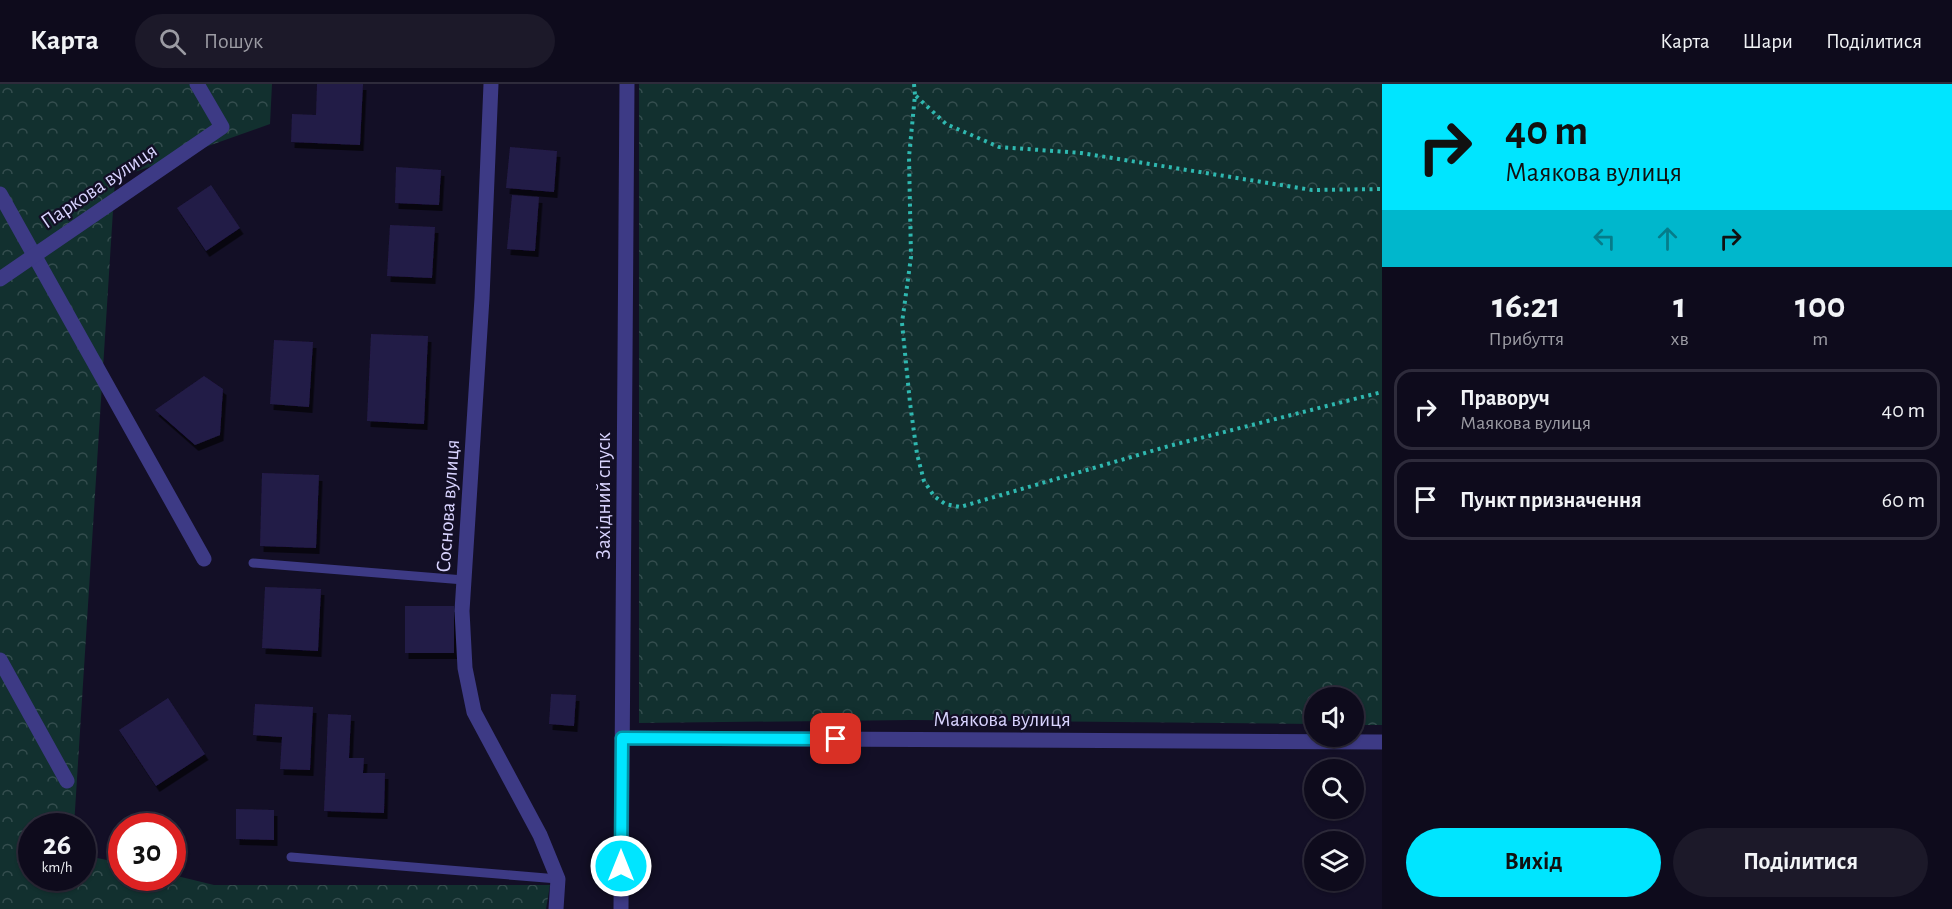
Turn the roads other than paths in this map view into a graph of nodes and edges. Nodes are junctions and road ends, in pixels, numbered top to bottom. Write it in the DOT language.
graph roads {
  1 [pos="197,84"];
  2 [pos="491,84"];
  3 [pos="627,84"];
  4 [pos="0,194"];
  5 [pos="34,256"];
  6 [pos="0,279"];
  7 [pos="204,559"];
  8 [pos="253,563"];
  9 [pos="464,580"];
  10 [pos="0,660"];
  11 [pos="622,738"];
  12 [pos="1382,742"];
  13 [pos="67,781"];
  14 [pos="291,857"];
  15 [pos="558,879"];
  16 [pos="556,909"];
  17 [pos="621,909"];
  1 -- 5 [label="street, Паркова вулиця"];
  2 -- 9 [label="street, Соснова вулиця"];
  3 -- 11 [label="street, Західний спуск"];
  4 -- 5 [label="street"];
  5 -- 6 [label="street, Паркова вулиця"];
  5 -- 7 [label="street"];
  8 -- 9 [label="lane"];
  9 -- 15 [label="street, Соснова вулиця"];
  10 -- 13 [label="street"];
  11 -- 12 [label="street, Маякова вулиця"];
  11 -- 17 [label="street, Західний спуск"];
  14 -- 15 [label="lane"];
  15 -- 16 [label="street, Соснова вулиця"];
}
